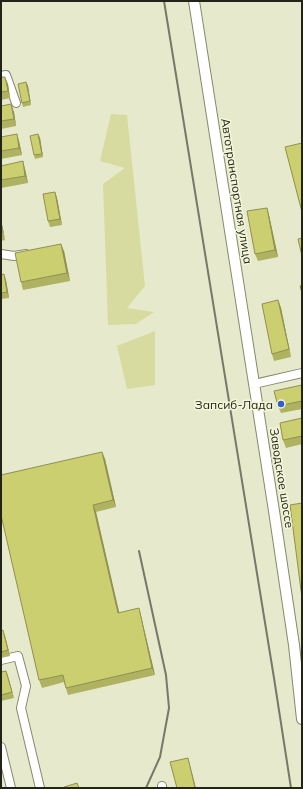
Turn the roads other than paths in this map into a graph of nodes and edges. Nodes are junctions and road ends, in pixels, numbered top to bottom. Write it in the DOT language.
graph roads {
  1 [pos="194,1"];
  2 [pos="1,76"];
  3 [pos="16,103"];
  4 [pos="35,252"];
  5 [pos="1,254"];
  6 [pos="302,373"];
  7 [pos="254,384"];
  8 [pos="1,660"];
  9 [pos="302,719"];
  10 [pos="1,747"];
  11 [pos="11,788"];
  12 [pos="40,788"];
  1 -- 7 [label="main road, Автотранспортная улица"];
  2 -- 3 [label="lane"];
  4 -- 5 [label="lane"];
  6 -- 7 [label="lane"];
  7 -- 9 [label="main road, Заводское шоссе"];
  8 -- 12 [label="lane"];
  10 -- 11 [label="lane"];
}
